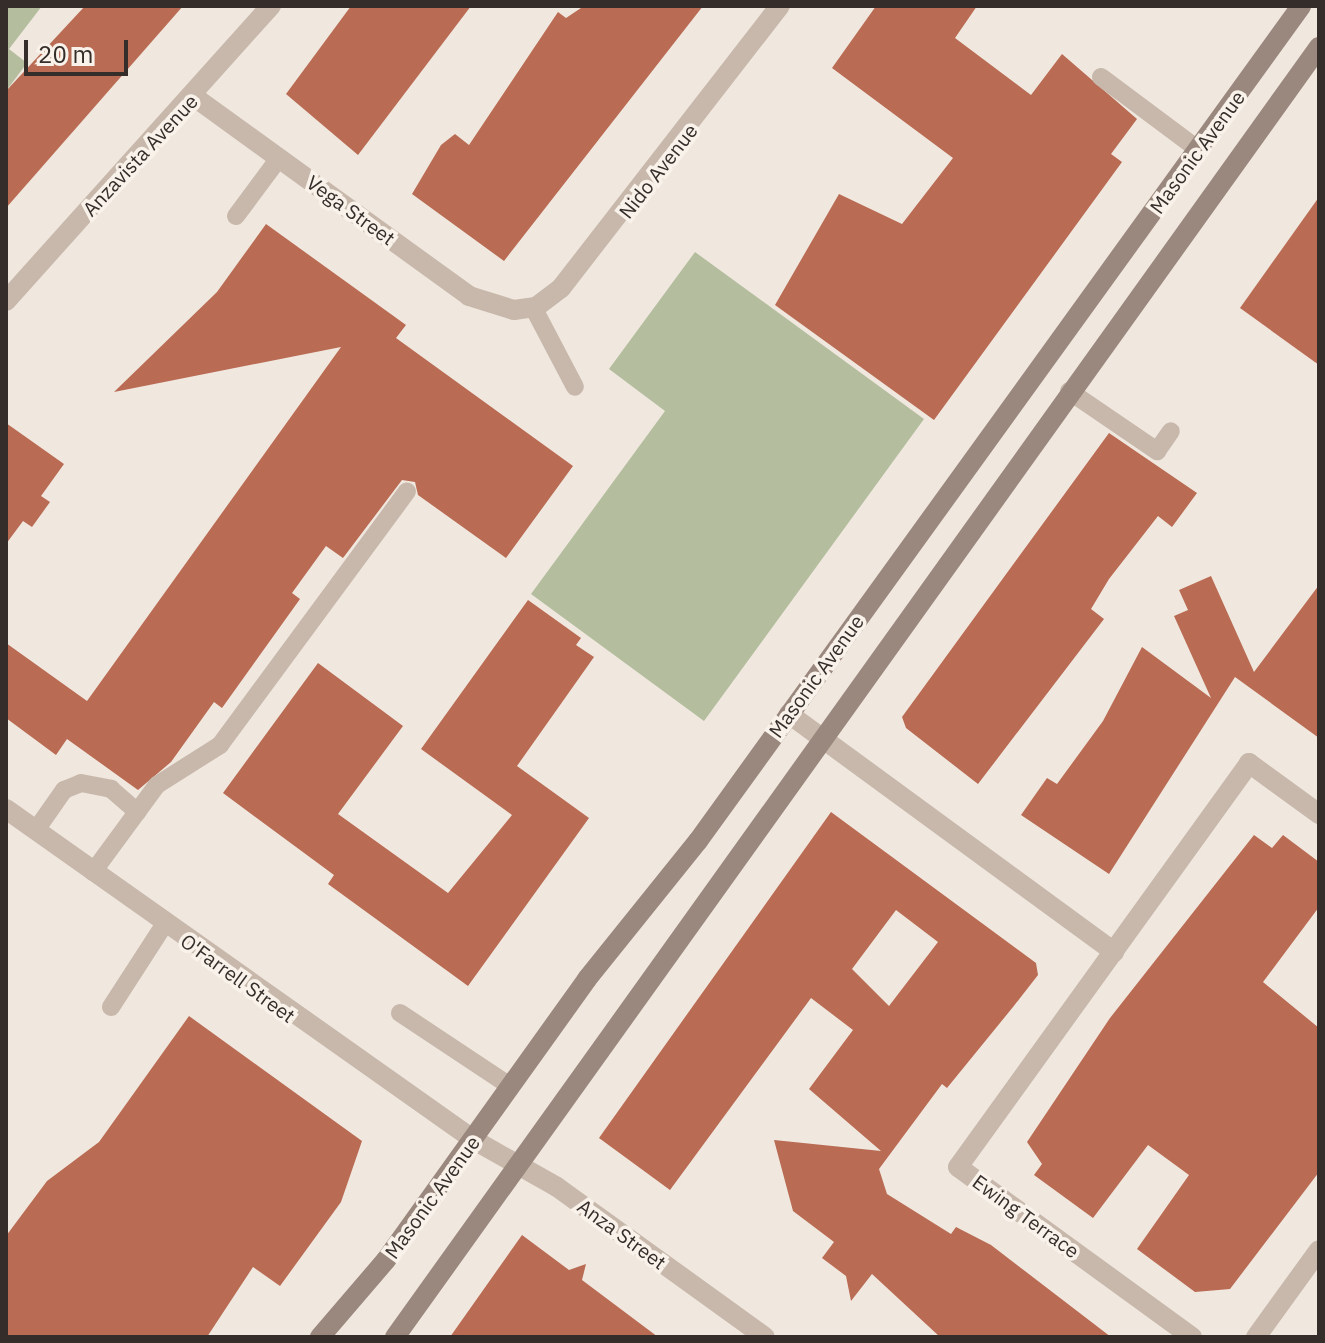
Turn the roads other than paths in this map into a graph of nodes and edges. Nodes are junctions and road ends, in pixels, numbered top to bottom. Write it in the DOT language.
graph roads {
  1 [pos="271,6"];
  2 [pos="780,6"];
  3 [pos="1301,6"];
  4 [pos="1319,47"];
  5 [pos="1101,77"];
  6 [pos="193,96"];
  7 [pos="1199,150"];
  8 [pos="279,158"];
  9 [pos="236,216"];
  10 [pos="6,301"];
  11 [pos="523,309"];
  12 [pos="575,387"];
  13 [pos="1069,391"];
  14 [pos="1171,431"];
  15 [pos="407,491"];
  16 [pos="789,714"];
  17 [pos="820,737"];
  18 [pos="6,809"];
  19 [pos="137,812"];
  20 [pos="1319,814"];
  21 [pos="36,830"];
  22 [pos="93,872"];
  23 [pos="164,925"];
  24 [pos="1114,952"];
  25 [pos="111,1007"];
  26 [pos="400,1013"];
  27 [pos="510,1086"];
  28 [pos="474,1140"];
  29 [pos="522,1167"];
  30 [pos="1319,1250"];
  31 [pos="320,1337"];
  32 [pos="395,1337"];
  33 [pos="765,1337"];
  34 [pos="1192,1337"];
  35 [pos="1256,1337"];
  1 -- 6 [label="street, Anzavista Avenue"];
  2 -- 11 [label="street, Nido Avenue"];
  3 -- 7 [label="main road, Masonic Avenue"];
  4 -- 13 [label="main road, Masonic Avenue"];
  5 -- 7 [label="lane"];
  6 -- 8 [label="street, Vega Street"];
  6 -- 10 [label="street, Anzavista Avenue"];
  7 -- 16 [label="main road, Masonic Avenue"];
  8 -- 9 [label="lane"];
  8 -- 11 [label="street, Vega Street"];
  11 -- 12 [label="lane"];
  13 -- 14 [label="lane"];
  13 -- 17 [label="main road, Masonic Avenue"];
  15 -- 19 [label="lane"];
  16 -- 17 [label="street"];
  16 -- 27 [label="main road, Masonic Avenue"];
  17 -- 24 [label="street"];
  17 -- 29 [label="main road, Masonic Avenue"];
  18 -- 21 [label="street, O'Farrell Street"];
  19 -- 21 [label="lane"];
  19 -- 22 [label="lane"];
  20 -- 24 [label="street, Ewing Terrace"];
  21 -- 22 [label="street, O'Farrell Street"];
  22 -- 23 [label="street, O'Farrell Street"];
  23 -- 25 [label="lane"];
  23 -- 28 [label="street, O'Farrell Street"];
  24 -- 34 [label="street, Ewing Terrace"];
  26 -- 27 [label="lane"];
  27 -- 28 [label="main road, Masonic Avenue"];
  28 -- 29 [label="street, Anza Street"];
  28 -- 31 [label="main road, Masonic Avenue"];
  29 -- 32 [label="main road, Masonic Avenue"];
  29 -- 33 [label="street, Anza Street"];
  30 -- 35 [label="street"];
}
